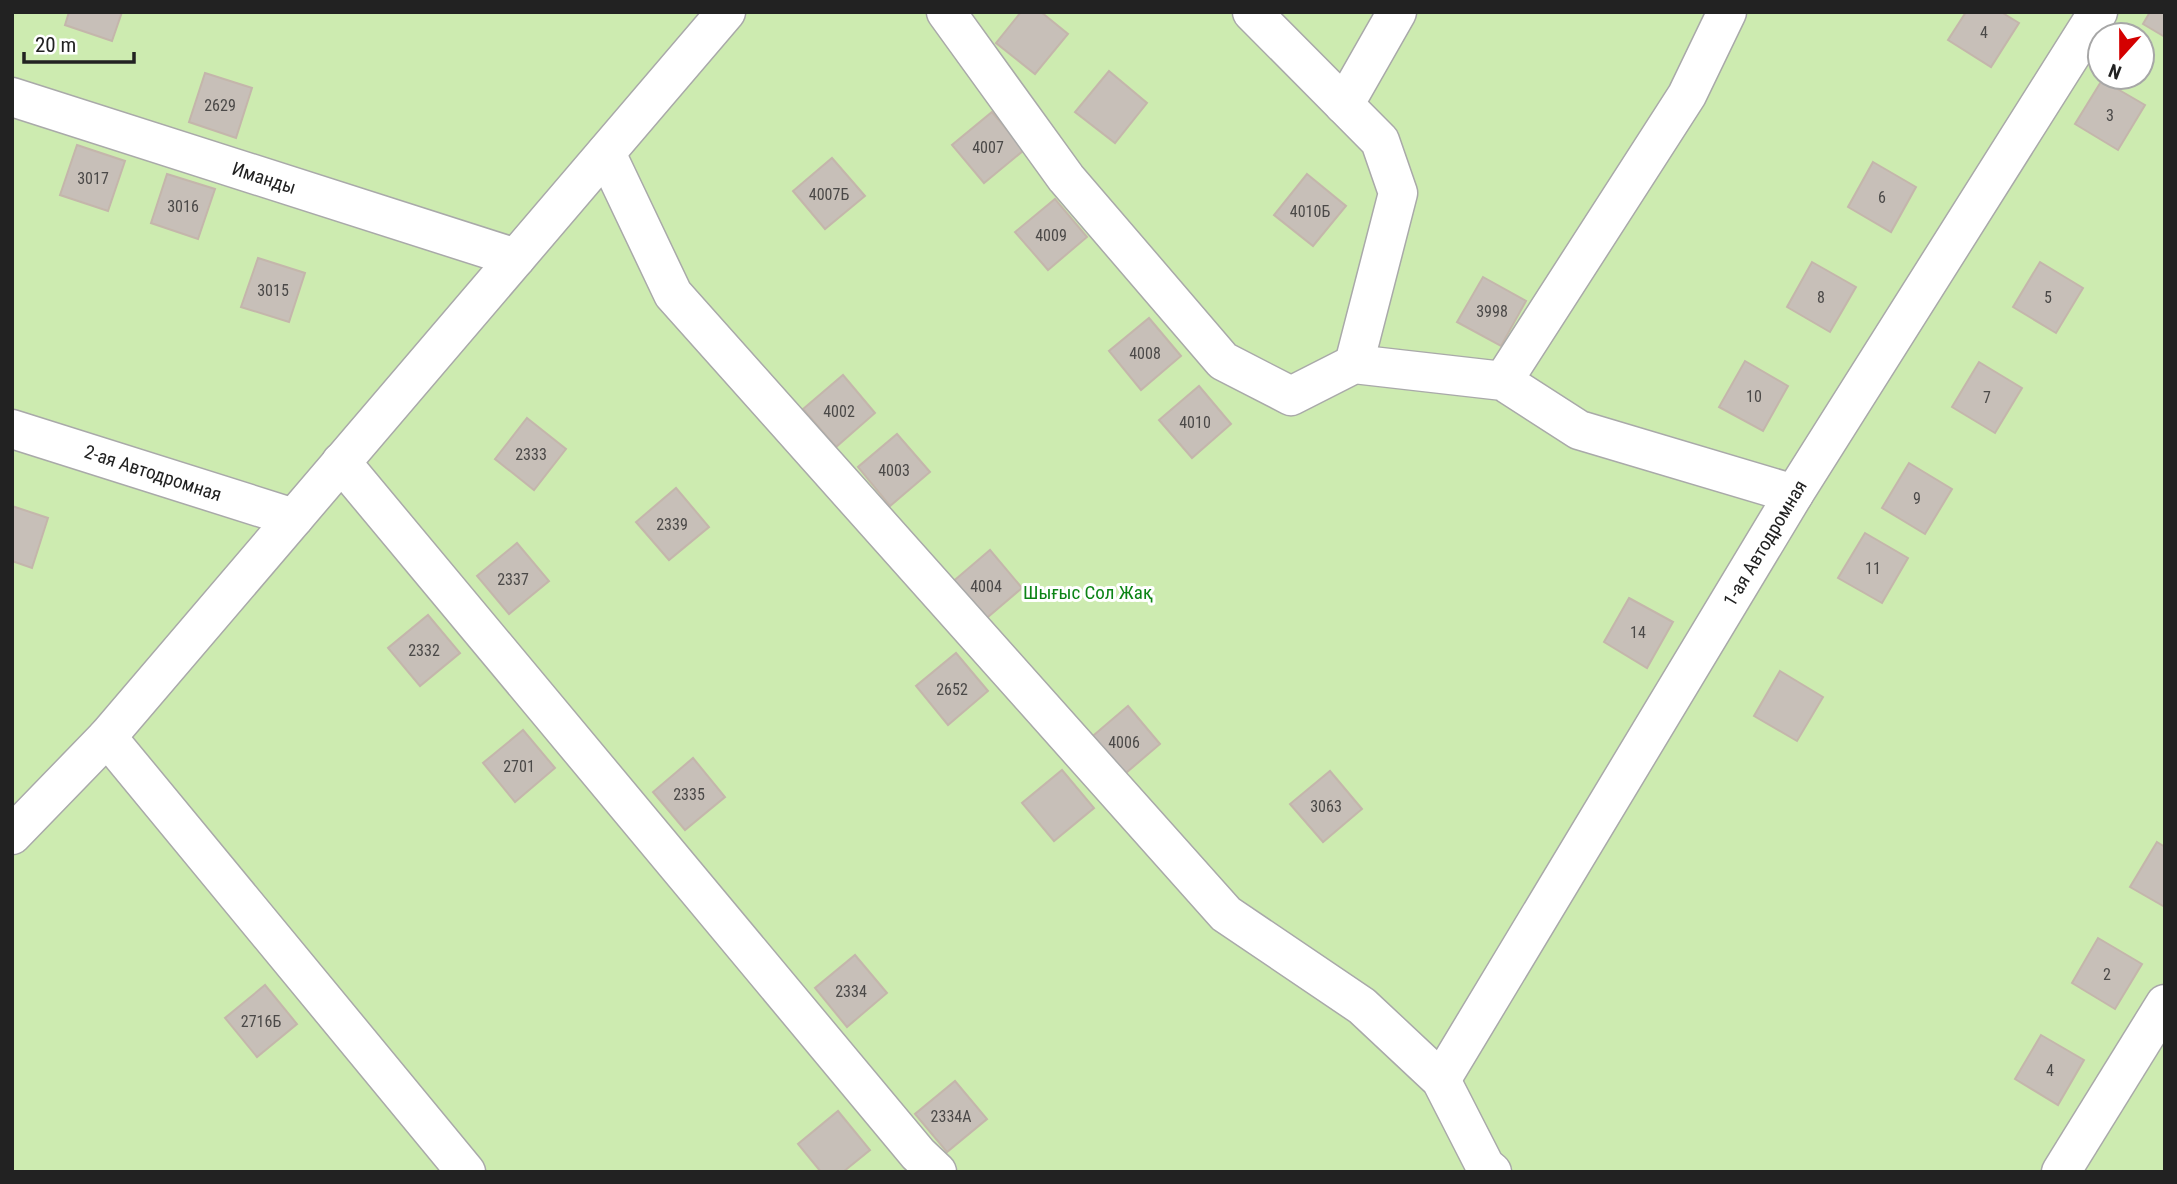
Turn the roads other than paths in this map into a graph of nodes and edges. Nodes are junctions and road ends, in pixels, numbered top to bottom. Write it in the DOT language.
graph roads {
  1 [pos="726,12"];
  2 [pos="946,12"];
  3 [pos="1252,12"];
  4 [pos="1396,12"];
  5 [pos="1727,12"];
  6 [pos="2098,12"];
  7 [pos="12,97"];
  8 [pos="1344,105"];
  9 [pos="606,153"];
  10 [pos="516,258"];
  11 [pos="1354,364"];
  12 [pos="1503,381"];
  13 [pos="12,429"];
  14 [pos="341,462"];
  15 [pos="1794,494"];
  16 [pos="294,518"];
  17 [pos="107,737"];
  18 [pos="12,835"];
  19 [pos="2165,1004"];
  20 [pos="1441,1080"];
  21 [pos="466,1172"];
  22 [pos="937,1172"];
  23 [pos="1492,1172"];
  24 [pos="2061,1172"];
  1 -- 9 [label="street"];
  2 -- 11 [label="street"];
  3 -- 8 [label="street"];
  4 -- 8 [label="street"];
  5 -- 12 [label="street"];
  6 -- 15 [label="street, 1-ая Автодромная"];
  7 -- 10 [label="street, Иманды"];
  8 -- 11 [label="street"];
  9 -- 10 [label="street"];
  9 -- 20 [label="street"];
  10 -- 14 [label="street"];
  11 -- 12 [label="street"];
  12 -- 15 [label="street"];
  13 -- 16 [label="street, 2-ая Автодромная"];
  14 -- 16 [label="street"];
  14 -- 22 [label="street"];
  15 -- 20 [label="street, 1-ая Автодромная"];
  16 -- 17 [label="street"];
  17 -- 18 [label="street"];
  17 -- 21 [label="street"];
  19 -- 24 [label="street"];
  20 -- 23 [label="street"];
}
